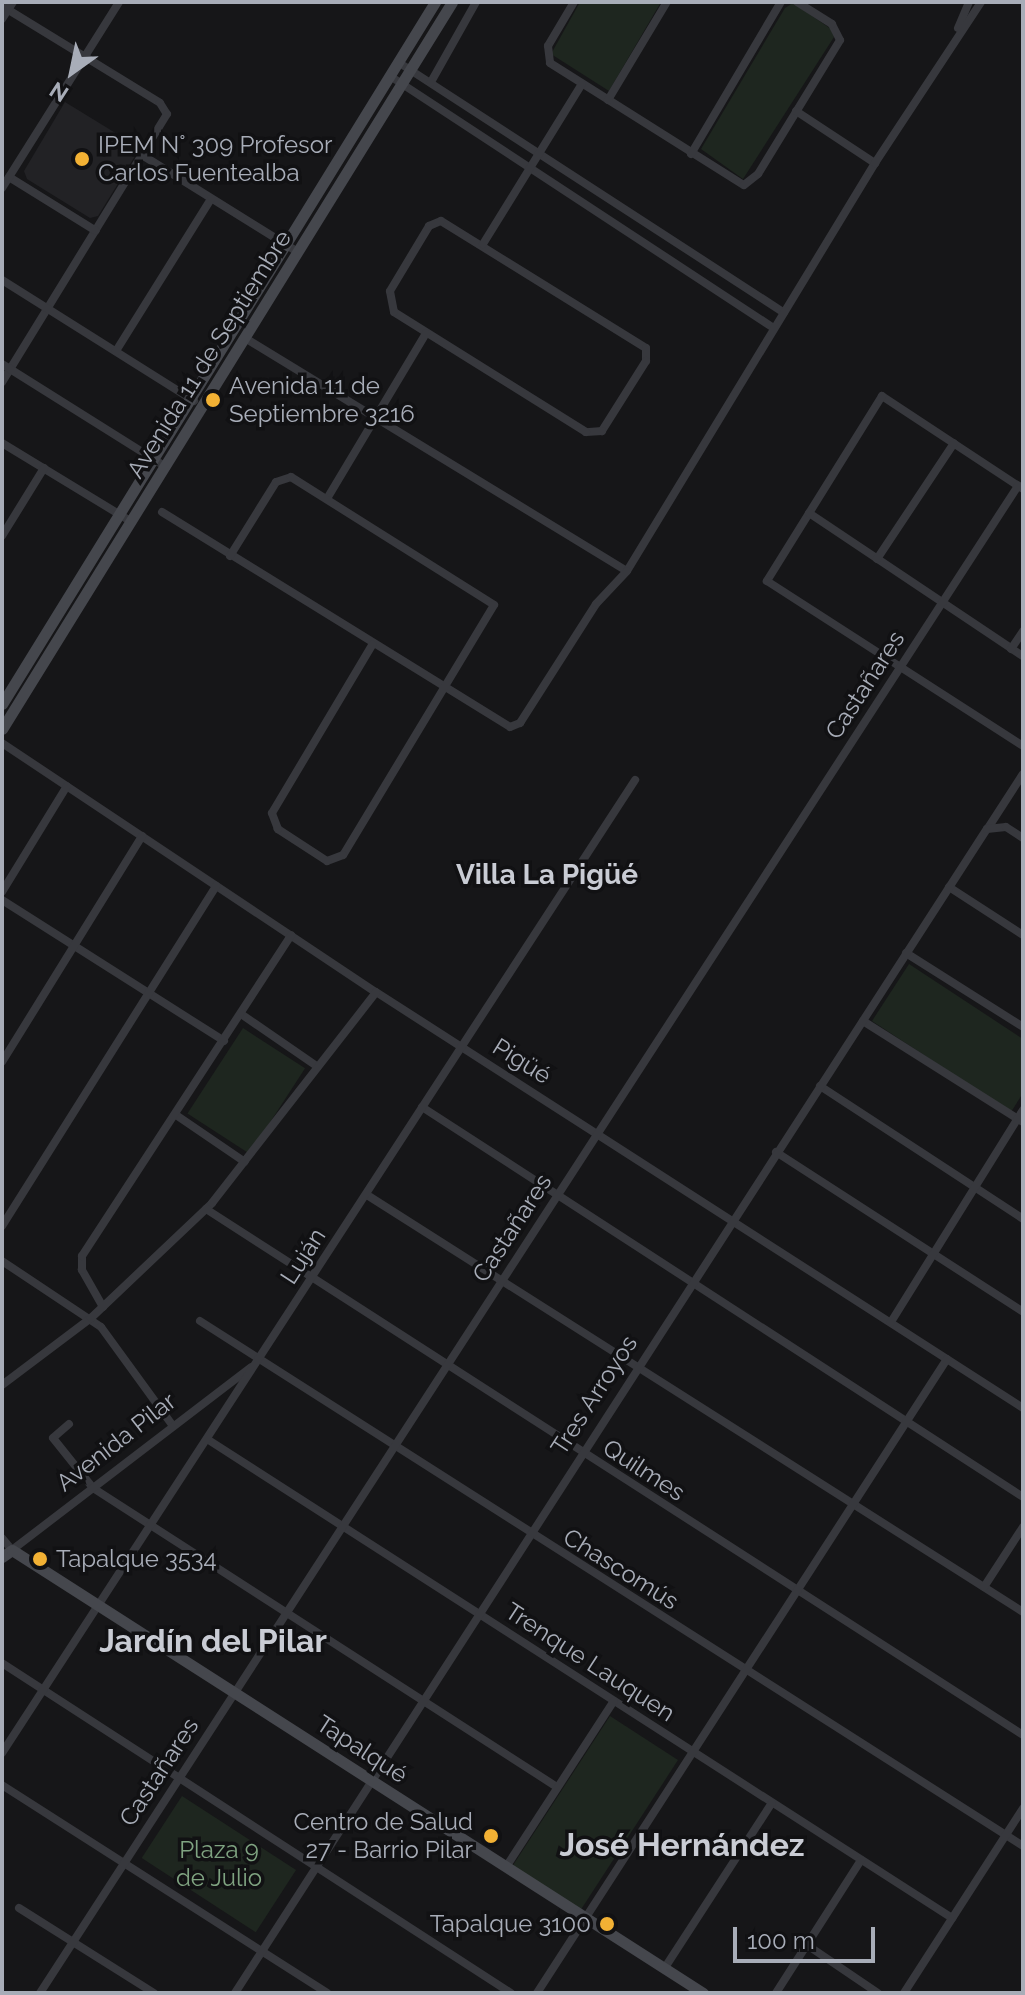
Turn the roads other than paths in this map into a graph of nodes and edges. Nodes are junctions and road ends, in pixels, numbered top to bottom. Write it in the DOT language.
graph roads {
  1 [pos="119,2"];
  2 [pos="476,2"];
  3 [pos="574,2"];
  4 [pos="667,2"];
  5 [pos="781,2"];
  6 [pos="797,2"];
  7 [pos="433,3"];
  8 [pos="975,3"];
  9 [pos="8,6"];
  10 [pos="449,7"];
  11 [pos="2,19"];
  12 [pos="86,56"];
  13 [pos="398,62"];
  14 [pos="410,70"];
  15 [pos="390,76"];
  16 [pos="431,82"];
  17 [pos="402,83"];
  18 [pos="582,84"];
  19 [pos="608,100"];
  20 [pos="796,111"];
  21 [pos="691,154"];
  22 [pos="142,155"];
  23 [pos="539,155"];
  24 [pos="875,163"];
  25 [pos="531,167"];
  26 [pos="9,177"];
  27 [pos="2,188"];
  28 [pos="211,199"];
  29 [pos="96,231"];
  30 [pos="483,244"];
  31 [pos="292,249"];
  32 [pos="2,280"];
  33 [pos="47,309"];
  34 [pos="784,313"];
  35 [pos="774,328"];
  36 [pos="426,333"];
  37 [pos="245,338"];
  38 [pos="116,351"];
  39 [pos="6,366"];
  40 [pos="2,382"];
  41 [pos="191,399"];
  42 [pos="202,406"];
  43 [pos="376,417"];
  44 [pos="2,443"];
  45 [pos="954,443"];
  46 [pos="154,459"];
  47 [pos="166,467"];
  48 [pos="44,468"];
  49 [pos="1021,487"];
  50 [pos="328,497"];
  51 [pos="162,512"];
  52 [pos="809,513"];
  53 [pos="119,514"];
  54 [pos="132,522"];
  55 [pos="2,536"];
  56 [pos="230,556"];
  57 [pos="877,559"];
  58 [pos="627,571"];
  59 [pos="942,603"];
  60 [pos="1023,631"];
  61 [pos="372,645"];
  62 [pos="1011,649"];
  63 [pos="1023,656"];
  64 [pos="900,667"];
  65 [pos="446,690"];
  66 [pos="3,702"];
  67 [pos="15,708"];
  68 [pos="2,729"];
  69 [pos="2,743"];
  70 [pos="1023,746"];
  71 [pos="1023,774"];
  72 [pos="635,780"];
  73 [pos="67,786"];
  74 [pos="991,827"];
  75 [pos="142,836"];
  76 [pos="1023,838"];
  77 [pos="216,886"];
  78 [pos="949,887"];
  79 [pos="2,892"];
  80 [pos="2,900"];
  81 [pos="291,935"];
  82 [pos="1023,935"];
  83 [pos="74,946"];
  84 [pos="906,953"];
  85 [pos="376,992"];
  86 [pos="148,993"];
  87 [pos="241,1014"];
  88 [pos="863,1021"];
  89 [pos="1023,1027"];
  90 [pos="224,1041"];
  91 [pos="461,1046"];
  92 [pos="2,1062"];
  93 [pos="318,1067"];
  94 [pos="820,1086"];
  95 [pos="422,1107"];
  96 [pos="1023,1110"];
  97 [pos="176,1115"];
  98 [pos="1020,1120"];
  99 [pos="597,1132"];
  100 [pos="776,1152"];
  101 [pos="245,1162"];
  102 [pos="976,1186"];
  103 [pos="557,1194"];
  104 [pos="367,1195"];
  105 [pos="206,1209"];
  106 [pos="732,1218"];
  107 [pos="1023,1219"];
  108 [pos="2,1226"];
  109 [pos="934,1253"];
  110 [pos="2,1261"];
  111 [pos="313,1278"];
  112 [pos="501,1281"];
  113 [pos="692,1281"];
  114 [pos="103,1307"];
  115 [pos="1023,1312"];
  116 [pos="91,1318"];
  117 [pos="200,1321"];
  118 [pos="891,1322"];
  119 [pos="947,1359"];
  120 [pos="258,1362"];
  121 [pos="446,1365"];
  122 [pos="636,1367"];
  123 [pos="2,1385"];
  124 [pos="1023,1408"];
  125 [pos="907,1420"];
  126 [pos="69,1424"];
  127 [pos="173,1426"];
  128 [pos="207,1439"];
  129 [pos="392,1449"];
  130 [pos="581,1453"];
  131 [pos="93,1488"];
  132 [pos="1023,1497"];
  133 [pos="852,1506"];
  134 [pos="151,1525"];
  135 [pos="342,1526"];
  136 [pos="1023,1527"];
  137 [pos="528,1534"];
  138 [pos="2,1538"];
  139 [pos="7,1553"];
  140 [pos="984,1587"];
  141 [pos="797,1591"];
  142 [pos="99,1605"];
  143 [pos="287,1612"];
  144 [pos="1023,1612"];
  145 [pos="478,1613"];
  146 [pos="2,1663"];
  147 [pos="745,1671"];
  148 [pos="43,1690"];
  149 [pos="234,1693"];
  150 [pos="423,1699"];
  151 [pos="614,1701"];
  152 [pos="1023,1735"];
  153 [pos="693,1751"];
  154 [pos="2,1753"];
  155 [pos="179,1778"];
  156 [pos="371,1781"];
  157 [pos="2,1785"];
  158 [pos="557,1787"];
  159 [pos="772,1803"];
  160 [pos="1023,1808"];
  161 [pos="1005,1837"];
  162 [pos="1023,1846"];
  163 [pos="861,1860"];
  164 [pos="124,1863"];
  165 [pos="316,1867"];
  166 [pos="506,1867"];
  167 [pos="19,1908"];
  168 [pos="952,1918"];
  169 [pos="585,1919"];
  170 [pos="74,1942"];
  171 [pos="807,1945"];
  172 [pos="262,1951"];
  173 [pos="664,1969"];
  174 [pos="40,1993"];
  175 [pos="154,1993"];
  176 [pos="235,1993"];
  177 [pos="327,1993"];
  178 [pos="511,1993"];
  179 [pos="537,1993"];
  180 [pos="703,1993"];
  181 [pos="776,1993"];
  182 [pos="878,1993"];
  183 [pos="904,1993"];
  1 -- 12 [label="street"];
  2 -- 16 [label="street"];
  3 -- 18 [label="street"];
  4 -- 19 [label="street"];
  5 -- 21 [label="street"];
  6 -- 20 [label="street"];
  7 -- 10 [label="street"];
  7 -- 13 [label="main road, Avenida 11 de Septiembre"];
  8 -- 24 [label="street"];
  9 -- 11 [label="street"];
  9 -- 12 [label="street"];
  10 -- 14 [label="main road, Avenida 11 de Septiembre"];
  12 -- 22 [label="street"];
  12 -- 26 [label="street"];
  13 -- 14 [label="street"];
  13 -- 15 [label="main road, Avenida 11 de Septiembre"];
  14 -- 16 [label="street"];
  14 -- 17 [label="main road, Avenida 11 de Septiembre"];
  15 -- 17 [label="street"];
  15 -- 31 [label="main road, Avenida 11 de Septiembre"];
  16 -- 23 [label="street"];
  17 -- 25 [label="street"];
  17 -- 31 [label="main road, Avenida 11 de Septiembre"];
  18 -- 19 [label="street"];
  18 -- 23 [label="street"];
  19 -- 21 [label="street"];
  20 -- 21 [label="street"];
  20 -- 24 [label="street"];
  22 -- 28 [label="street"];
  22 -- 29 [label="street"];
  23 -- 25 [label="street"];
  23 -- 34 [label="street"];
  24 -- 34 [label="street"];
  25 -- 30 [label="street"];
  25 -- 35 [label="street"];
  26 -- 27 [label="street"];
  26 -- 29 [label="street"];
  28 -- 31 [label="street"];
  28 -- 38 [label="street"];
  29 -- 33 [label="street"];
  30 -- 36 [label="street"];
  30 -- 36 [label="street"];
  31 -- 37 [label="main road, Avenida 11 de Septiembre"];
  31 -- 41 [label="main road, Avenida 11 de Septiembre"];
  32 -- 33 [label="street"];
  33 -- 38 [label="street"];
  33 -- 39 [label="street"];
  34 -- 35 [label="street"];
  35 -- 58 [label="street"];
  36 -- 43 [label="street"];
  37 -- 42 [label="main road, Avenida 11 de Septiembre"];
  37 -- 43 [label="street"];
  38 -- 41 [label="street"];
  39 -- 40 [label="street"];
  39 -- 46 [label="street"];
  41 -- 42 [label="street"];
  41 -- 46 [label="main road, Avenida 11 de Septiembre"];
  42 -- 47 [label="main road, Avenida 11 de Septiembre"];
  43 -- 50 [label="street"];
  43 -- 58 [label="street"];
  44 -- 48 [label="street"];
  45 -- 49 [label="street"];
  45 -- 52 [label="street"];
  45 -- 57 [label="street"];
  46 -- 47 [label="street"];
  46 -- 53 [label="main road, Avenida 11 de Septiembre"];
  47 -- 54 [label="main road, Avenida 11 de Septiembre"];
  48 -- 53 [label="street"];
  48 -- 55 [label="street"];
  49 -- 59 [label="street, Castañares"];
  50 -- 56 [label="street"];
  50 -- 65 [label="street"];
  51 -- 56 [label="street"];
  52 -- 57 [label="street"];
  52 -- 64 [label="street"];
  53 -- 54 [label="street"];
  53 -- 66 [label="main road, Avenida 11 de Septiembre"];
  54 -- 67 [label="main road, Avenida 11 de Septiembre"];
  56 -- 61 [label="street"];
  57 -- 59 [label="street"];
  58 -- 65 [label="street"];
  59 -- 62 [label="street"];
  59 -- 64 [label="street, Castañares"];
  60 -- 62 [label="street"];
  61 -- 65 [label="street"];
  61 -- 65 [label="street"];
  62 -- 63 [label="street"];
  64 -- 70 [label="street"];
  64 -- 99 [label="street, Castañares"];
  66 -- 67 [label="street"];
  67 -- 68 [label="main road, Avenida 11 de Septiembre"];
  69 -- 73 [label="street, Pigüé"];
  71 -- 74 [label="street, Tres Arroyos"];
  72 -- 91 [label="street, Luján"];
  73 -- 75 [label="street, Pigüé"];
  73 -- 79 [label="street"];
  74 -- 76 [label="street"];
  74 -- 78 [label="street, Tres Arroyos"];
  75 -- 77 [label="street, Pigüé"];
  75 -- 83 [label="street"];
  77 -- 81 [label="street, Pigüé"];
  77 -- 86 [label="street"];
  78 -- 82 [label="street"];
  78 -- 84 [label="street, Tres Arroyos"];
  80 -- 83 [label="street"];
  81 -- 85 [label="street, Pigüé"];
  81 -- 87 [label="street"];
  83 -- 86 [label="street"];
  83 -- 92 [label="street"];
  84 -- 88 [label="street, Tres Arroyos"];
  84 -- 89 [label="street"];
  85 -- 91 [label="street, Pigüé"];
  85 -- 93 [label="street"];
  86 -- 90 [label="street"];
  86 -- 108 [label="street"];
  87 -- 90 [label="street"];
  87 -- 93 [label="street"];
  88 -- 94 [label="street, Tres Arroyos"];
  88 -- 98 [label="street"];
  90 -- 97 [label="street"];
  91 -- 95 [label="street, Luján"];
  91 -- 99 [label="street, Pigüé"];
  93 -- 101 [label="street"];
  94 -- 100 [label="street, Tres Arroyos"];
  94 -- 102 [label="street"];
  95 -- 103 [label="street"];
  95 -- 104 [label="street, Luján"];
  96 -- 98 [label="street"];
  97 -- 101 [label="street"];
  97 -- 114 [label="street"];
  98 -- 102 [label="street"];
  99 -- 103 [label="street, Castañares"];
  99 -- 106 [label="street, Pigüé"];
  100 -- 106 [label="street, Tres Arroyos"];
  100 -- 109 [label="street"];
  101 -- 105 [label="street"];
  102 -- 107 [label="street"];
  102 -- 109 [label="street"];
  103 -- 112 [label="street, Castañares"];
  103 -- 113 [label="street"];
  104 -- 111 [label="street, Luján"];
  104 -- 112 [label="street"];
  105 -- 111 [label="street, Quilmes"];
  105 -- 114 [label="street"];
  106 -- 113 [label="street, Tres Arroyos"];
  106 -- 118 [label="street, Pigüé"];
  109 -- 115 [label="street"];
  109 -- 118 [label="street"];
  110 -- 116 [label="street"];
  111 -- 120 [label="street, Luján"];
  111 -- 121 [label="street, Quilmes"];
  112 -- 121 [label="street, Castañares"];
  112 -- 122 [label="street"];
  113 -- 122 [label="street, Tres Arroyos"];
  113 -- 125 [label="street"];
  114 -- 116 [label="street"];
  116 -- 123 [label="street"];
  116 -- 127 [label="street"];
  117 -- 120 [label="street, Chascomús"];
  118 -- 119 [label="street, Pigüé"];
  119 -- 124 [label="street, Pigüé"];
  119 -- 125 [label="street"];
  120 -- 127 [label="street, Avenida Pilar"];
  120 -- 128 [label="street, Luján"];
  120 -- 129 [label="street, Chascomús"];
  121 -- 129 [label="street, Castañares"];
  121 -- 130 [label="street, Quilmes"];
  122 -- 130 [label="street, Tres Arroyos"];
  122 -- 133 [label="street"];
  125 -- 132 [label="street"];
  125 -- 133 [label="street"];
  126 -- 131 [label="street"];
  127 -- 131 [label="street, Avenida Pilar"];
  128 -- 134 [label="street, Luján"];
  128 -- 135 [label="street, Trenque Lauquen"];
  129 -- 135 [label="street, Castañares"];
  129 -- 137 [label="street, Chascomús"];
  130 -- 137 [label="street, Tres Arroyos"];
  130 -- 141 [label="street, Quilmes"];
  131 -- 134 [label="street"];
  131 -- 139 [label="street, Avenida Pilar"];
  133 -- 140 [label="street"];
  133 -- 141 [label="street"];
  134 -- 142 [label="street, Luján"];
  134 -- 143 [label="street"];
  135 -- 143 [label="street, Castañares"];
  135 -- 145 [label="street, Trenque Lauquen"];
  136 -- 140 [label="street"];
  137 -- 145 [label="street, Tres Arroyos"];
  137 -- 147 [label="street, Chascomús"];
  138 -- 139 [label="street, Tapalqué"];
  139 -- 142 [label="main road, Tapalqué"];
  140 -- 144 [label="street"];
  141 -- 147 [label="street"];
  141 -- 152 [label="street, Quilmes"];
  142 -- 148 [label="street, Luján"];
  142 -- 149 [label="main road, Tapalqué"];
  143 -- 149 [label="street, Castañares"];
  143 -- 150 [label="street"];
  145 -- 150 [label="street, Tres Arroyos"];
  145 -- 151 [label="street, Trenque Lauquen"];
  146 -- 148 [label="street"];
  147 -- 153 [label="street"];
  147 -- 161 [label="street, Chascomús"];
  148 -- 154 [label="street, Luján"];
  148 -- 155 [label="street"];
  149 -- 155 [label="street, Castañares"];
  149 -- 156 [label="main road, Tapalqué"];
  150 -- 156 [label="street, Tres Arroyos"];
  150 -- 158 [label="street"];
  151 -- 153 [label="street, Trenque Lauquen"];
  151 -- 158 [label="street"];
  153 -- 159 [label="street, Trenque Lauquen"];
  153 -- 169 [label="street"];
  155 -- 164 [label="street, Castañares"];
  155 -- 165 [label="street"];
  156 -- 165 [label="street, Tres Arroyos"];
  156 -- 166 [label="main road, Tapalqué"];
  157 -- 164 [label="street"];
  158 -- 166 [label="street"];
  159 -- 163 [label="street, Trenque Lauquen"];
  159 -- 173 [label="street"];
  160 -- 161 [label="street"];
  161 -- 162 [label="street, Chascomús"];
  161 -- 168 [label="street"];
  163 -- 168 [label="street, Trenque Lauquen"];
  163 -- 171 [label="street"];
  164 -- 170 [label="street, Castañares"];
  164 -- 172 [label="street"];
  165 -- 172 [label="street, Tres Arroyos"];
  165 -- 178 [label="street"];
  166 -- 169 [label="main road, Tapalqué"];
  167 -- 170 [label="street"];
  168 -- 183 [label="street"];
  169 -- 173 [label="main road, Tapalqué"];
  169 -- 179 [label="street"];
  170 -- 174 [label="street, Castañares"];
  170 -- 175 [label="street"];
  171 -- 181 [label="street"];
  171 -- 182 [label="street"];
  172 -- 176 [label="street, Tres Arroyos"];
  172 -- 177 [label="street"];
  173 -- 180 [label="main road, Tapalqué"];
}
